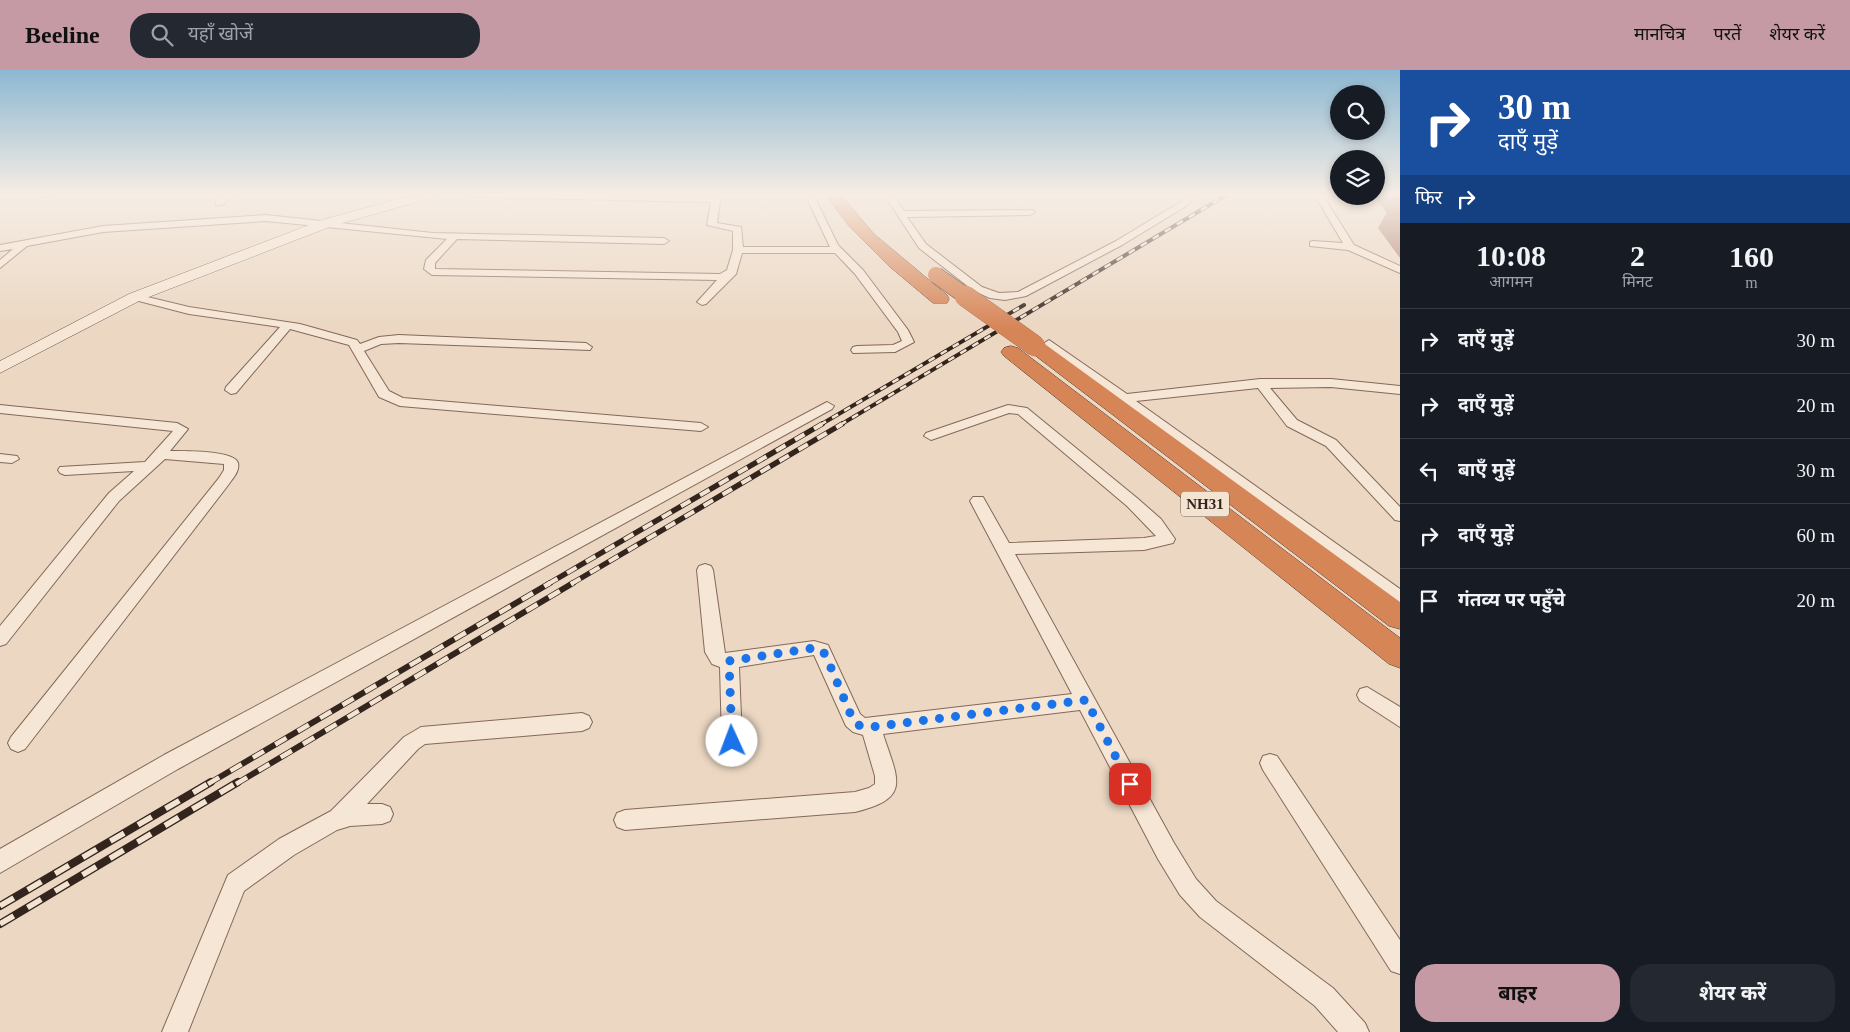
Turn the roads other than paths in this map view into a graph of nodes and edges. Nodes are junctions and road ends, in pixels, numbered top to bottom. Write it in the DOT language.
graph roads {
  1 [pos="51,239"];
  2 [pos="286,239"];
  3 [pos="452,239"];
  4 [pos="553,239"];
  5 [pos="738,239"];
  6 [pos="832,239"];
  7 [pos="868,239"];
  8 [pos="889,239"];
  9 [pos="917,239"];
  10 [pos="1125,239"];
  11 [pos="1345,239"];
  12 [pos="664,241"];
  13 [pos="24,244"];
  14 [pos="1313,244"];
  15 [pos="1350,247"];
  16 [pos="0,248"];
  17 [pos="738,250"];
  18 [pos="838,250"];
  19 [pos="0,265"];
  20 [pos="1400,270"];
  21 [pos="728,275"];
  22 [pos="135,297"];
  23 [pos="702,302"];
  24 [pos="287,326"];
  25 [pos="586,347"];
  26 [pos="1032,347"];
  27 [pos="359,349"];
  28 [pos="857,350"];
  29 [pos="0,368"];
  30 [pos="1260,383"];
  31 [pos="231,390"];
  32 [pos="1400,390"];
  33 [pos="1124,398"];
  34 [pos="827,406"];
  35 [pos="0,409"];
  36 [pos="702,427"];
  37 [pos="931,436"];
  38 [pos="163,453"];
  39 [pos="147,466"];
  40 [pos="65,470"];
  41 [pos="978,501"];
  42 [pos="1400,516"];
  43 [pos="1005,549"];
  44 [pos="705,570"];
  45 [pos="1400,598"];
  46 [pos="1400,618"];
  47 [pos="0,639"];
  48 [pos="1400,655"];
  49 [pos="729,661"];
  50 [pos="1367,695"];
  51 [pos="1086,700"];
  52 [pos="1400,718"];
  53 [pos="582,722"];
  54 [pos="871,727"];
  55 [pos="732,741"];
  56 [pos="18,743"];
  57 [pos="1270,763"];
  58 [pos="382,814"];
  59 [pos="339,818"];
  60 [pos="625,820"];
  61 [pos="0,862"];
  62 [pos="1400,962"];
  63 [pos="175,1032"];
  64 [pos="1356,1032"];
  1 -- 13 [label="street"];
  2 -- 22 [label="street"];
  3 -- 21 [label="street"];
  4 -- 12 [label="street"];
  5 -- 17 [label="street"];
  6 -- 18 [label="street"];
  7 -- 26 [label="highway, NH31"];
  8 -- 26 [label="highway, NH31, bridge"];
  9 -- 10 [label="street"];
  11 -- 15 [label="street"];
  13 -- 16 [label="street"];
  13 -- 19 [label="street"];
  14 -- 15 [label="street"];
  15 -- 20 [label="street"];
  17 -- 18 [label="street"];
  17 -- 21 [label="street"];
  18 -- 28 [label="street"];
  21 -- 23 [label="street"];
  22 -- 24 [label="street"];
  22 -- 29 [label="street"];
  24 -- 27 [label="street"];
  24 -- 31 [label="street"];
  25 -- 27 [label="street"];
  26 -- 33 [label="street"];
  26 -- 46 [label="highway, NH31"];
  26 -- 48 [label="highway, NH31"];
  27 -- 36 [label="street"];
  30 -- 32 [label="street"];
  30 -- 33 [label="street"];
  30 -- 42 [label="street"];
  33 -- 45 [label="street"];
  34 -- 61 [label="street"];
  35 -- 38 [label="street"];
  37 -- 43 [label="street"];
  38 -- 39 [label="street"];
  38 -- 56 [label="street"];
  39 -- 40 [label="street"];
  39 -- 47 [label="street"];
  41 -- 43 [label="street"];
  43 -- 51 [label="street"];
  44 -- 49 [label="street"];
  49 -- 54 [label="street"];
  49 -- 55 [label="street"];
  50 -- 52 [label="street"];
  51 -- 54 [label="street"];
  51 -- 64 [label="street"];
  53 -- 59 [label="street"];
  54 -- 60 [label="street"];
  57 -- 62 [label="street"];
  58 -- 59 [label="street"];
  59 -- 63 [label="street"];
}
